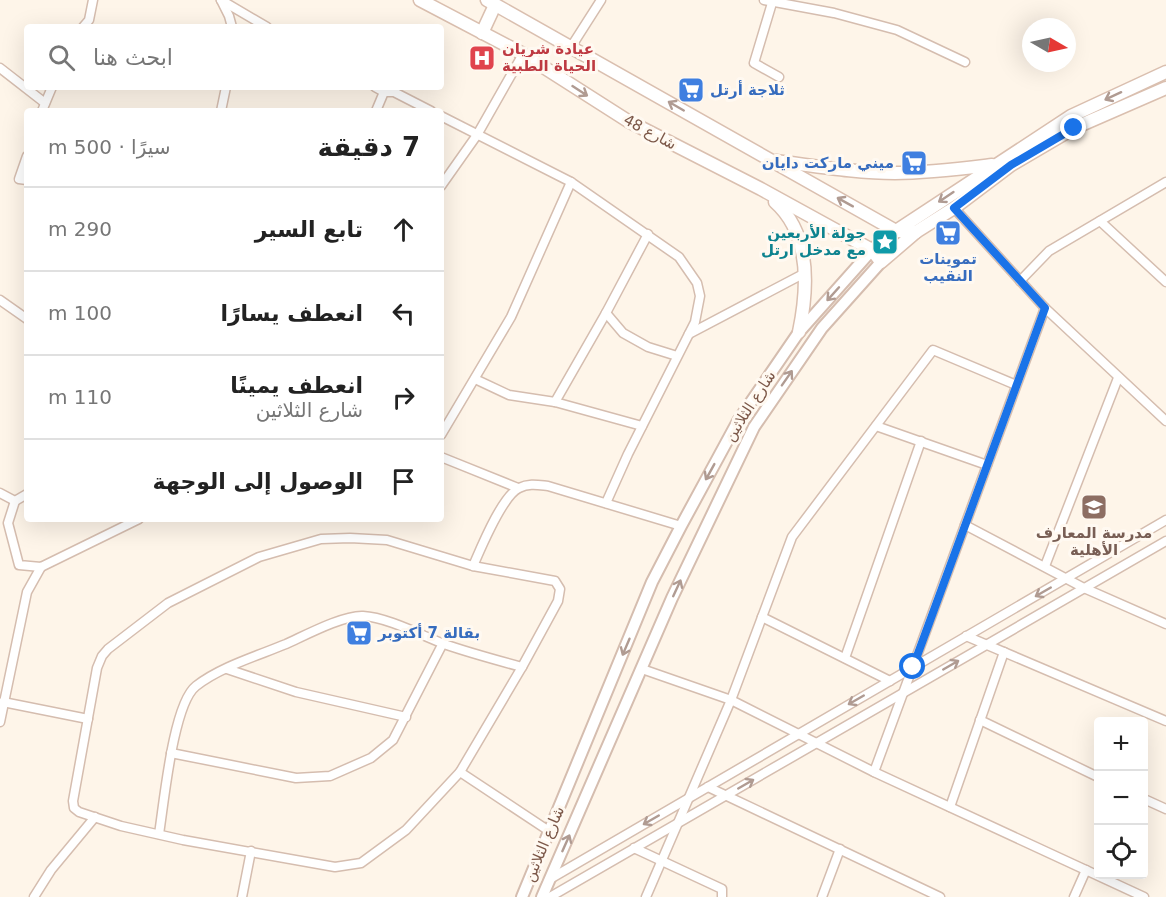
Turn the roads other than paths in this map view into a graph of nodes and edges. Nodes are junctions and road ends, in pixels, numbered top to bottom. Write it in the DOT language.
graph roads {
  1 [pos="93,0"];
  2 [pos="221,0"];
  3 [pos="420,0"];
  4 [pos="601,0"];
  5 [pos="768,1"];
  6 [pos="491,2"];
  7 [pos="86,24"];
  8 [pos="231,24"];
  9 [pos="262,24"];
  10 [pos="482,33"];
  11 [pos="571,47"];
  12 [pos="523,54"];
  13 [pos="965,62"];
  14 [pos="0,68"];
  15 [pos="1166,72"];
  16 [pos="779,77"];
  17 [pos="1166,88"];
  18 [pos="24,89"];
  19 [pos="25,90"];
  20 [pos="51,90"];
  21 [pos="225,90"];
  22 [pos="380,90"];
  23 [pos="384,92"];
  24 [pos="44,107"];
  25 [pos="222,108"];
  26 [pos="377,108"];
  27 [pos="425,108"];
  28 [pos="444,118"];
  29 [pos="477,135"];
  30 [pos="768,159"];
  31 [pos="996,164"];
  32 [pos="24,166"];
  33 [pos="24,180"];
  34 [pos="444,182"];
  35 [pos="571,182"];
  36 [pos="1166,182"];
  37 [pos="760,189"];
  38 [pos="954,208"];
  39 [pos="1100,221"];
  40 [pos="896,231"];
  41 [pos="916,232"];
  42 [pos="648,234"];
  43 [pos="872,250"];
  44 [pos="881,262"];
  45 [pos="806,273"];
  46 [pos="1020,280"];
  47 [pos="1166,282"];
  48 [pos="0,300"];
  49 [pos="1045,308"];
  50 [pos="606,313"];
  51 [pos="24,317"];
  52 [pos="799,332"];
  53 [pos="689,334"];
  54 [pos="677,356"];
  55 [pos="1118,378"];
  56 [pos="475,379"];
  57 [pos="1016,385"];
  58 [pos="555,402"];
  59 [pos="1166,421"];
  60 [pos="642,426"];
  61 [pos="876,426"];
  62 [pos="444,430"];
  63 [pos="921,441"];
  64 [pos="444,458"];
  65 [pos="987,465"];
  66 [pos="518,488"];
  67 [pos="0,493"];
  68 [pos="24,496"];
  69 [pos="15,501"];
  70 [pos="606,503"];
  71 [pos="1166,520"];
  72 [pos="130,522"];
  73 [pos="965,525"];
  74 [pos="681,526"];
  75 [pos="1166,541"];
  76 [pos="473,566"];
  77 [pos="1046,566"];
  78 [pos="41,567"];
  79 [pos="1067,578"];
  80 [pos="1084,588"];
  81 [pos="762,617"];
  82 [pos="1166,624"];
  83 [pos="966,636"];
  84 [pos="443,643"];
  85 [pos="986,645"];
  86 [pos="1004,652"];
  87 [pos="845,658"];
  88 [pos="913,667"];
  89 [pos="522,668"];
  90 [pos="227,669"];
  91 [pos="642,669"];
  92 [pos="890,681"];
  93 [pos="904,692"];
  94 [pos="731,700"];
  95 [pos="3,702"];
  96 [pos="406,717"];
  97 [pos="1165,718"];
  98 [pos="88,719"];
  99 [pos="980,720"];
  100 [pos="0,722"];
  101 [pos="798,734"];
  102 [pos="816,743"];
  103 [pos="171,753"];
  104 [pos="460,772"];
  105 [pos="874,772"];
  106 [pos="1094,775"];
  107 [pos="708,787"];
  108 [pos="726,795"];
  109 [pos="688,798"];
  110 [pos="1148,800"];
  111 [pos="950,807"];
  112 [pos="1166,809"];
  113 [pos="95,817"];
  114 [pos="678,823"];
  115 [pos="549,831"];
  116 [pos="159,834"];
  117 [pos="634,848"];
  118 [pos="840,849"];
  119 [pos="251,850"];
  120 [pos="662,860"];
  121 [pos="1086,870"];
  122 [pos="550,879"];
  123 [pos="34,897"];
  124 [pos="242,897"];
  125 [pos="522,897"];
  126 [pos="542,897"];
  127 [pos="549,897"];
  128 [pos="646,897"];
  129 [pos="723,897"];
  130 [pos="822,897"];
  131 [pos="939,897"];
  132 [pos="1074,897"];
  133 [pos="1144,897"];
  1 -- 7 [label="street"];
  2 -- 8 [label="street"];
  2 -- 9 [label="street"];
  3 -- 10 [label="main road, شارع 48"];
  4 -- 11 [label="street"];
  5 -- 13 [label="street"];
  5 -- 16 [label="street"];
  6 -- 10 [label="main road"];
  6 -- 11 [label="main road"];
  10 -- 12 [label="main road, شارع 48"];
  30 -- 11 [label="main road, one-way"];
  12 -- 29 [label="street"];
  12 -- 37 [label="main road, شارع 48, one-way"];
  14 -- 18 [label="street"];
  15 -- 31 [label="main road, شارع الثلاثين, one-way"];
  17 -- 38 [label="main road, شارع الثلاثين"];
  19 -- 24 [label="street"];
  20 -- 24 [label="street"];
  21 -- 25 [label="street"];
  22 -- 23 [label="street"];
  23 -- 26 [label="street"];
  23 -- 27 [label="street"];
  28 -- 29 [label="street"];
  29 -- 34 [label="street"];
  29 -- 35 [label="street"];
  30 -- 31 [label="main road"];
  40 -- 30 [label="main road, one-way"];
  31 -- 40 [label="main road, شارع الثلاثين, one-way"];
  32 -- 33 [label="street"];
  35 -- 42 [label="street"];
  35 -- 56 [label="street"];
  36 -- 39 [label="street"];
  37 -- 43 [label="main road, شارع 48"];
  37 -- 45 [label="main road"];
  38 -- 41 [label="main road, شارع الثلاثين"];
  38 -- 46 [label="street"];
  39 -- 46 [label="street"];
  39 -- 47 [label="street"];
  40 -- 41 [label="main road"];
  40 -- 43 [label="main road, شارع الثلاثين"];
  41 -- 44 [label="main road, شارع الثلاثين"];
  42 -- 50 [label="street"];
  42 -- 53 [label="street"];
  43 -- 44 [label="main road, شارع 48"];
  43 -- 52 [label="street, شارع الثلاثين, one-way"];
  91 -- 44 [label="street, شارع الثلاثين, one-way"];
  45 -- 52 [label="main road"];
  45 -- 53 [label="street"];
  46 -- 49 [label="street"];
  48 -- 51 [label="street"];
  49 -- 55 [label="street"];
  49 -- 57 [label="street"];
  50 -- 54 [label="street"];
  50 -- 58 [label="street"];
  52 -- 74 [label="street, شارع الثلاثين, one-way"];
  53 -- 54 [label="street"];
  54 -- 60 [label="street"];
  55 -- 59 [label="street"];
  55 -- 77 [label="street"];
  56 -- 58 [label="street"];
  56 -- 62 [label="street"];
  57 -- 61 [label="street"];
  57 -- 65 [label="street"];
  58 -- 60 [label="street"];
  60 -- 70 [label="street"];
  61 -- 63 [label="street"];
  61 -- 81 [label="street"];
  63 -- 65 [label="street"];
  63 -- 87 [label="street"];
  64 -- 66 [label="street"];
  65 -- 73 [label="street"];
  66 -- 70 [label="street"];
  66 -- 76 [label="street"];
  67 -- 69 [label="street"];
  68 -- 69 [label="street"];
  69 -- 78 [label="street"];
  70 -- 74 [label="street"];
  71 -- 79 [label="street"];
  72 -- 78 [label="street"];
  73 -- 77 [label="street"];
  73 -- 88 [label="street"];
  74 -- 115 [label="street, شارع الثلاثين, one-way"];
  75 -- 80 [label="street"];
  76 -- 89 [label="street"];
  76 -- 98 [label="street"];
  77 -- 79 [label="street"];
  78 -- 95 [label="street"];
  79 -- 80 [label="street"];
  79 -- 83 [label="street, one-way"];
  80 -- 82 [label="street"];
  80 -- 85 [label="street"];
  81 -- 87 [label="street"];
  81 -- 94 [label="street"];
  83 -- 85 [label="street"];
  83 -- 88 [label="street"];
  84 -- 89 [label="street"];
  84 -- 90 [label="street"];
  84 -- 96 [label="street"];
  85 -- 86 [label="street"];
  93 -- 85 [label="street, one-way"];
  86 -- 97 [label="street"];
  86 -- 99 [label="street"];
  87 -- 92 [label="street"];
  88 -- 92 [label="street"];
  88 -- 93 [label="street"];
  89 -- 104 [label="street"];
  90 -- 96 [label="street"];
  90 -- 103 [label="street"];
  91 -- 94 [label="street"];
  122 -- 91 [label="street, شارع الثلاثين, one-way"];
  92 -- 101 [label="street, one-way"];
  93 -- 102 [label="street"];
  93 -- 105 [label="street"];
  94 -- 101 [label="street"];
  94 -- 109 [label="street"];
  95 -- 98 [label="street"];
  95 -- 100 [label="street"];
  96 -- 103 [label="street"];
  98 -- 113 [label="street"];
  99 -- 106 [label="street"];
  99 -- 111 [label="street"];
  101 -- 102 [label="street"];
  101 -- 107 [label="street"];
  102 -- 105 [label="street"];
  108 -- 102 [label="street, one-way"];
  103 -- 116 [label="street"];
  104 -- 115 [label="street"];
  104 -- 119 [label="street"];
  105 -- 111 [label="street"];
  107 -- 108 [label="street"];
  107 -- 109 [label="street"];
  108 -- 114 [label="street"];
  108 -- 118 [label="street"];
  109 -- 114 [label="street"];
  109 -- 122 [label="street, one-way"];
  110 -- 112 [label="street"];
  111 -- 121 [label="street"];
  113 -- 116 [label="street"];
  113 -- 123 [label="street"];
  114 -- 117 [label="street"];
  114 -- 120 [label="street"];
  115 -- 125 [label="street, شارع الثلاثين"];
  116 -- 119 [label="street"];
  117 -- 120 [label="street"];
  117 -- 127 [label="street"];
  118 -- 130 [label="street"];
  118 -- 131 [label="street"];
  119 -- 124 [label="street"];
  120 -- 128 [label="street"];
  120 -- 129 [label="street"];
  121 -- 132 [label="street"];
  121 -- 133 [label="street"];
  122 -- 126 [label="street, شارع الثلاثين"];
}
